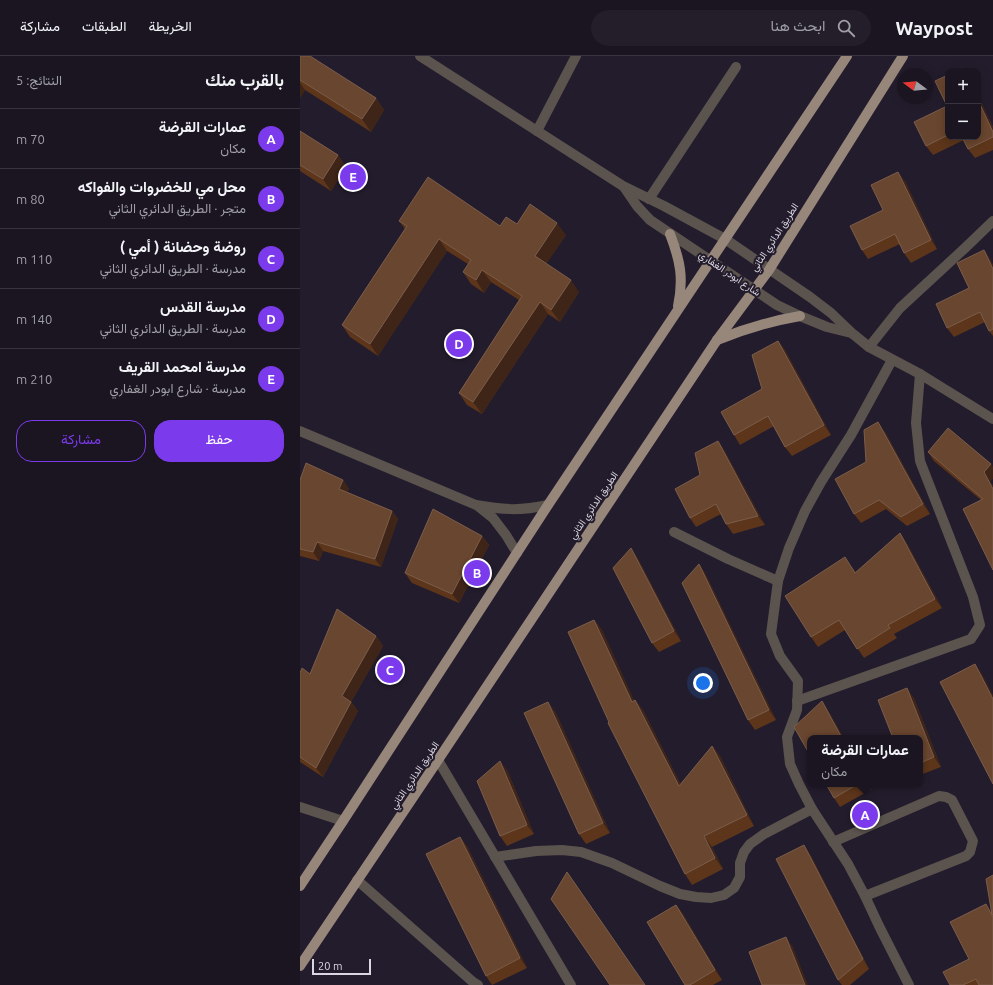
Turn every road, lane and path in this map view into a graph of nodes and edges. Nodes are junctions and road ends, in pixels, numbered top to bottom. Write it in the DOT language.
graph roads {
  1 [pos="420,56"];
  2 [pos="576,56"];
  3 [pos="847,56"];
  4 [pos="903,56"];
  5 [pos="736,67"];
  6 [pos="537,131"];
  7 [pos="623,186"];
  8 [pos="649,199"];
  9 [pos="993,221"];
  10 [pos="670,234"];
  11 [pos="725,239"];
  12 [pos="711,261"];
  13 [pos="769,270"];
  14 [pos="754,290"];
  15 [pos="678,311"];
  16 [pos="800,316"];
  17 [pos="853,334"];
  18 [pos="717,340"];
  19 [pos="869,347"];
  20 [pos="892,360"];
  21 [pos="920,374"];
  22 [pos="993,419"];
  23 [pos="300,431"];
  24 [pos="476,505"];
  25 [pos="548,505"];
  26 [pos="674,532"];
  27 [pos="517,553"];
  28 [pos="778,581"];
  29 [pos="797,701"];
  30 [pos="438,760"];
  31 [pos="300,807"];
  32 [pos="812,809"];
  33 [pos="343,821"];
  34 [pos="833,842"];
  35 [pos="495,857"];
  36 [pos="357,880"];
  37 [pos="300,886"];
  38 [pos="865,896"];
  39 [pos="300,966"];
  40 [pos="478,985"];
  41 [pos="571,985"];
  42 [pos="909,985"];
  1 -- 6 [label="street, شارع ابودر الغفاري"];
  2 -- 6 [label="street"];
  3 -- 11 [label="main road"];
  4 -- 13 [label="main road, الطريق الدائري الثاني"];
  5 -- 8 [label="street"];
  6 -- 7 [label="street, شارع ابودر الغفاري"];
  7 -- 8 [label="street, شارع ابودر الغفاري"];
  7 -- 10 [label="street, شارع ابودر الغفاري"];
  8 -- 11 [label="street, شارع ابودر الغفاري"];
  9 -- 19 [label="street"];
  10 -- 12 [label="street, شارع ابودر الغفاري"];
  10 -- 15 [label="main road"];
  11 -- 12 [label="main road"];
  11 -- 13 [label="street, شارع ابودر الغفاري"];
  12 -- 14 [label="street, شارع ابودر الغفاري"];
  12 -- 15 [label="main road"];
  13 -- 14 [label="main road, الطريق الدائري الثاني"];
  13 -- 17 [label="street, شارع ابودر الغفاري"];
  14 -- 16 [label="street, شارع ابودر الغفاري"];
  14 -- 18 [label="main road, الطريق الدائري الثاني"];
  15 -- 25 [label="main road"];
  16 -- 17 [label="street, شارع ابودر الغفاري"];
  16 -- 18 [label="main road"];
  17 -- 19 [label="street, شارع ابودر الغفاري"];
  18 -- 30 [label="main road, الطريق الدائري الثاني"];
  19 -- 20 [label="street, شارع ابودر الغفاري"];
  20 -- 21 [label="street, شارع ابودر الغفاري"];
  20 -- 28 [label="street"];
  21 -- 22 [label="street, شارع ابودر الغفاري"];
  21 -- 29 [label="street"];
  23 -- 24 [label="street"];
  24 -- 25 [label="street"];
  24 -- 27 [label="street"];
  25 -- 27 [label="main road"];
  26 -- 28 [label="street"];
  27 -- 33 [label="main road"];
  28 -- 29 [label="street"];
  29 -- 32 [label="street"];
  30 -- 35 [label="street"];
  30 -- 36 [label="main road, الطريق الدائري الثاني"];
  31 -- 33 [label="street"];
  32 -- 34 [label="street"];
  32 -- 35 [label="street"];
  33 -- 37 [label="main road"];
  34 -- 38 [label="street"];
  34 -- 38 [label="street"];
  35 -- 41 [label="street"];
  36 -- 39 [label="main road, الطريق الدائري الثاني"];
  36 -- 40 [label="street"];
  38 -- 42 [label="street"];
}
